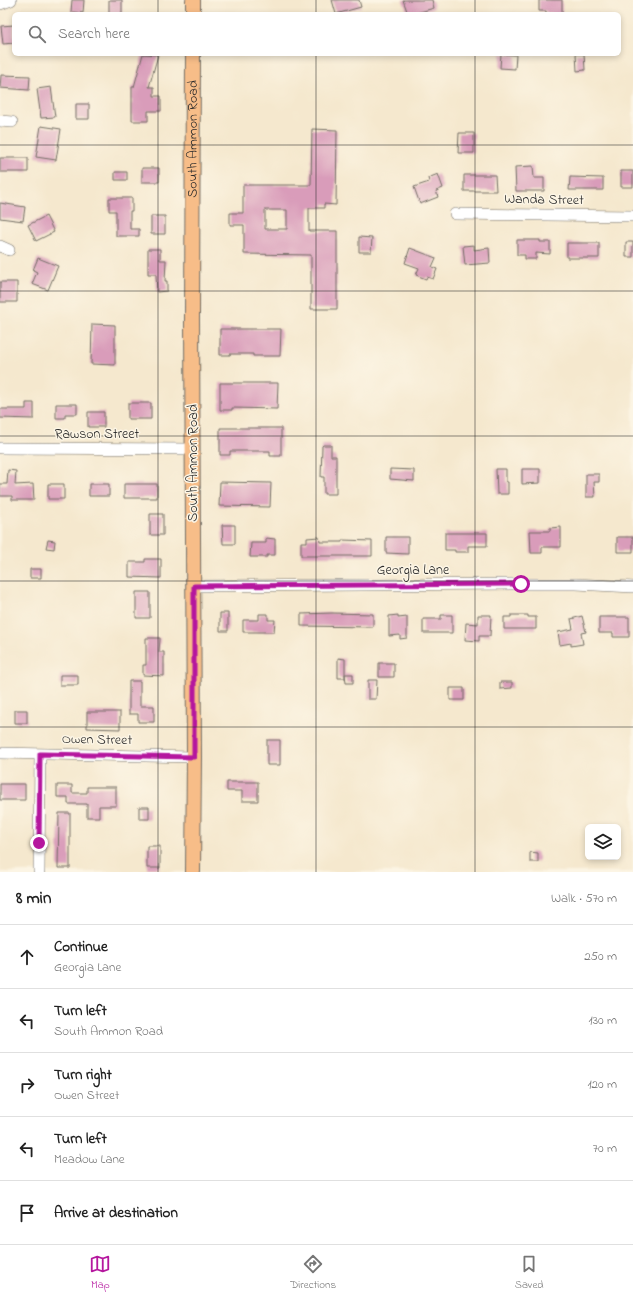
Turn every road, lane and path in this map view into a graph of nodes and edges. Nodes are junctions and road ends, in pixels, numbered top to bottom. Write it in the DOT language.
graph roads {
  1 [pos="12,0"];
  2 [pos="193,0"];
  3 [pos="0,4"];
  4 [pos="193,12"];
  5 [pos="193,56"];
  6 [pos="0,121"];
  7 [pos="12,122"];
  8 [pos="455,214"];
  9 [pos="633,216"];
  10 [pos="0,448"];
  11 [pos="193,450"];
  12 [pos="194,586"];
  13 [pos="633,587"];
  14 [pos="0,753"];
  15 [pos="40,754"];
  16 [pos="194,757"];
  17 [pos="39,872"];
  18 [pos="193,872"];
  1 -- 3 [label="street"];
  2 -- 4 [label="main road"];
  5 -- 11 [label="main road, South Ammon Road"];
  6 -- 7 [label="street"];
  8 -- 9 [label="street, Wanda Street"];
  10 -- 11 [label="street, Rawson Street"];
  11 -- 12 [label="main road, South Ammon Road"];
  12 -- 13 [label="street, Georgia Lane"];
  12 -- 16 [label="main road, South Ammon Road"];
  14 -- 15 [label="street, Owen Street"];
  15 -- 16 [label="street, Owen Street"];
  15 -- 17 [label="street"];
  16 -- 18 [label="main road, South Ammon Road"];
}
